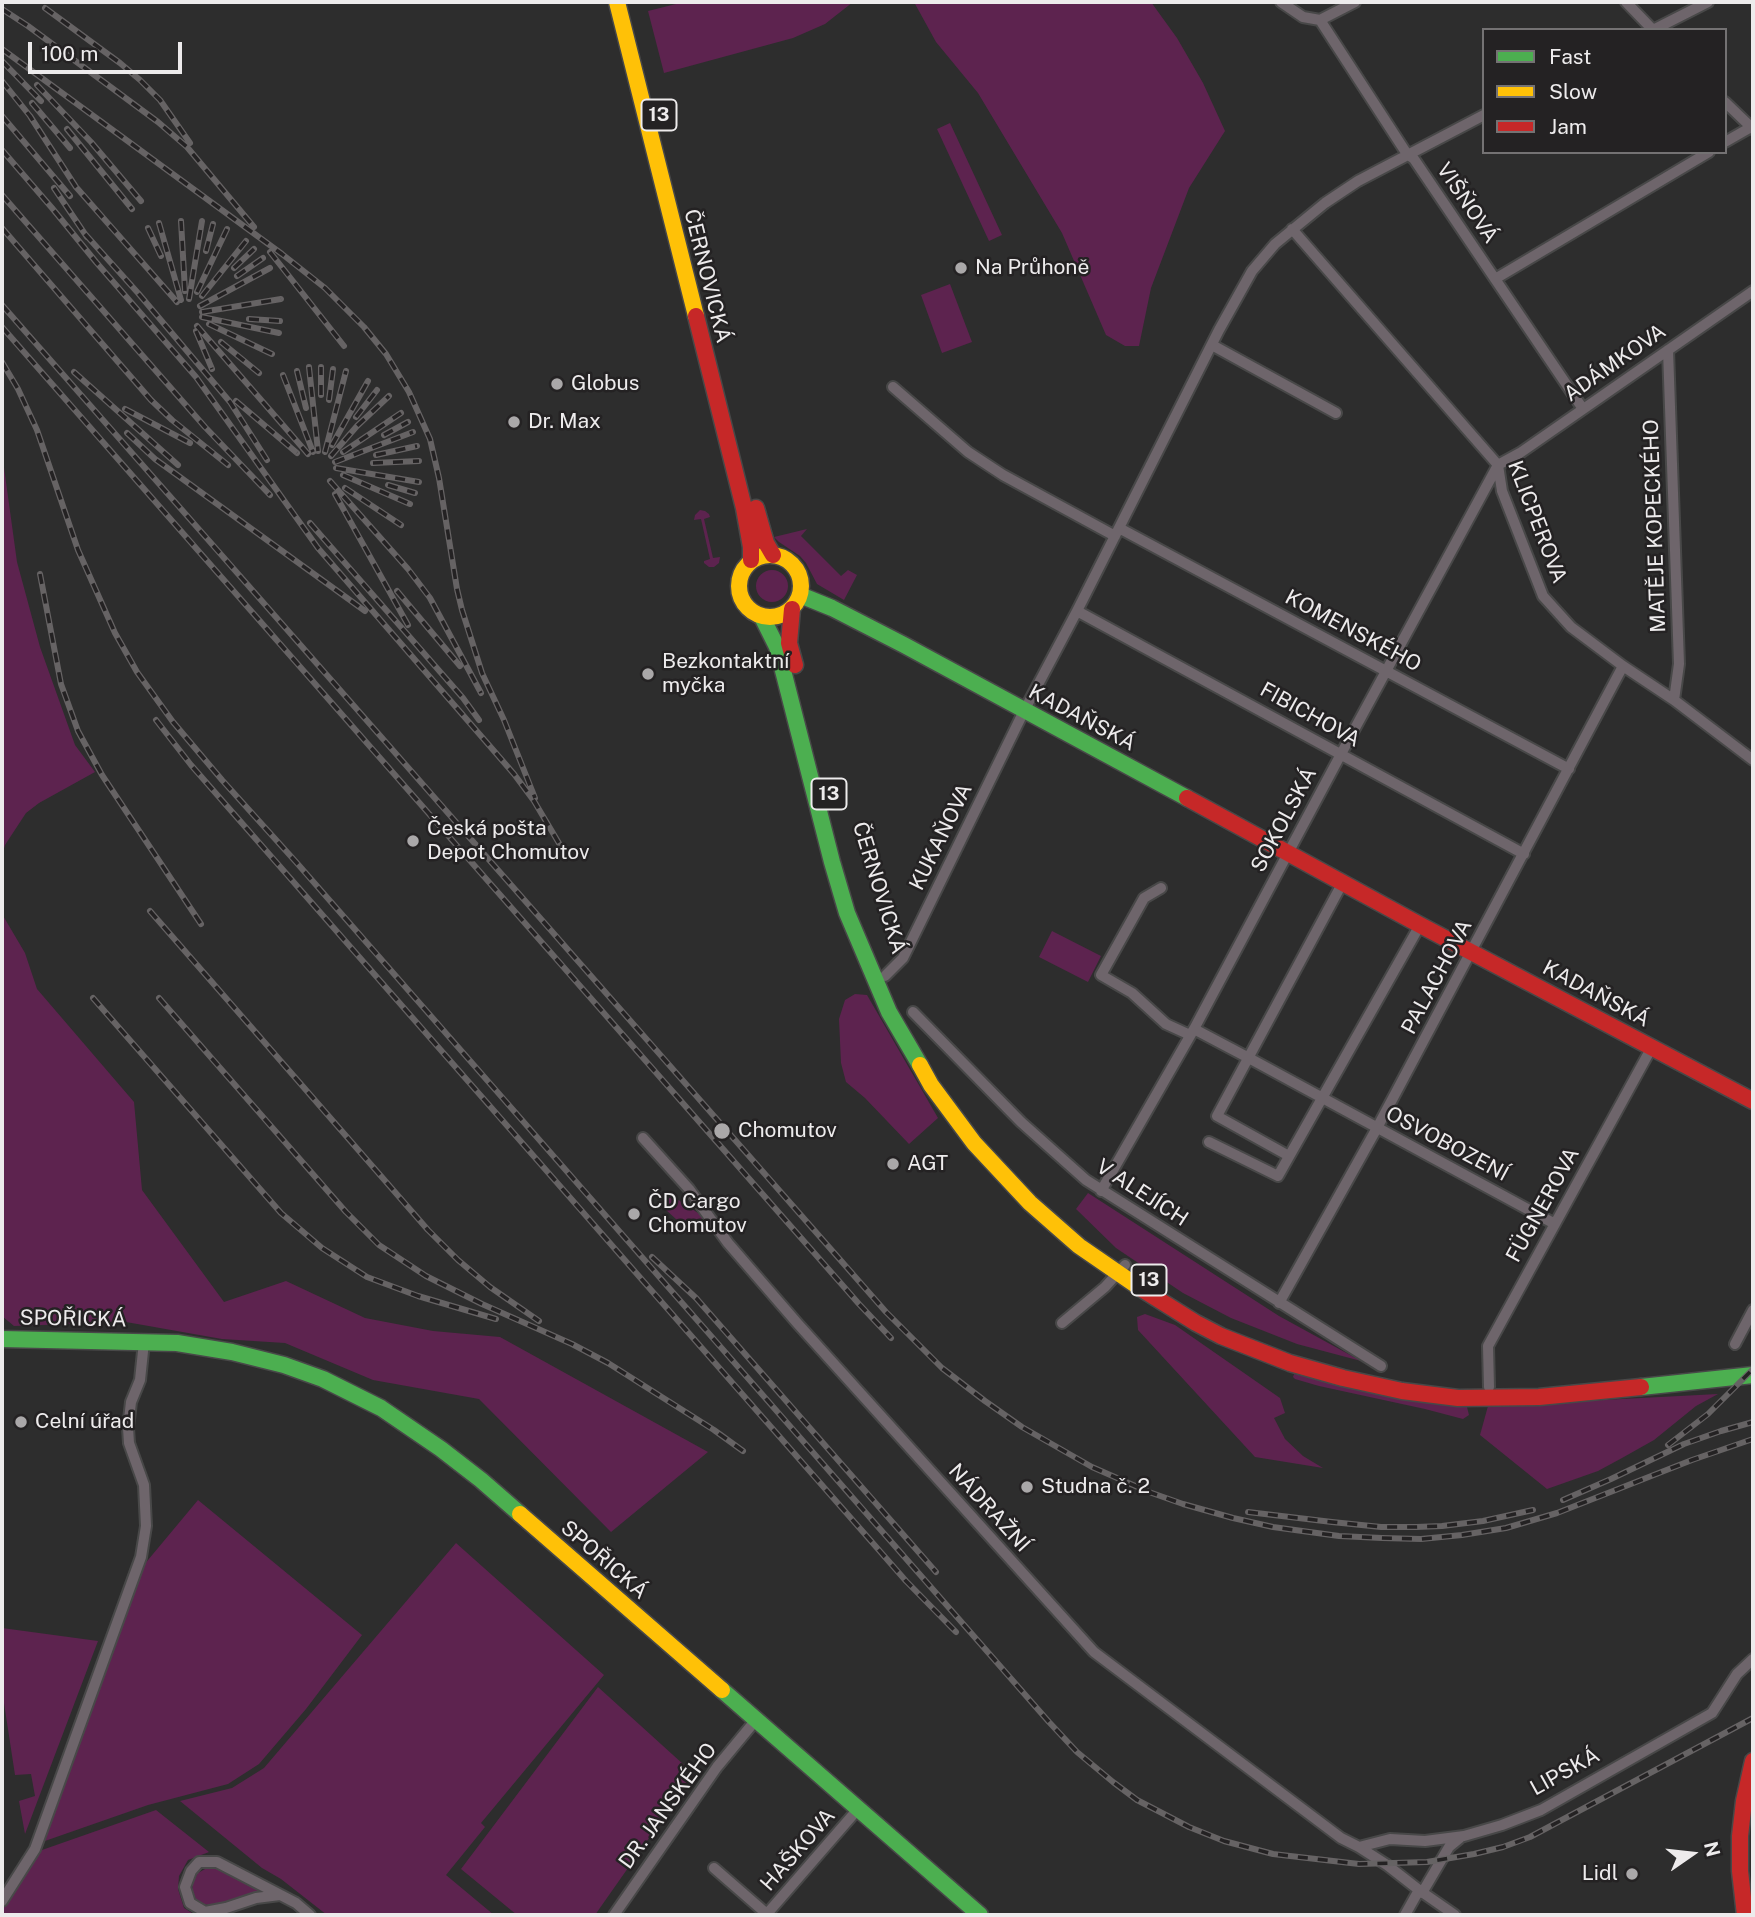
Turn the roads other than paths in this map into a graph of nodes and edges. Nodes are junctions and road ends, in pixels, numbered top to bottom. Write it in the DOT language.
graph roads {
  1 [pos="617,2"];
  2 [pos="631,2"];
  3 [pos="1281,2"];
  4 [pos="1355,2"];
  5 [pos="1626,2"];
  6 [pos="1708,2"];
  7 [pos="1320,20"];
  8 [pos="1651,28"];
  9 [pos="1657,28"];
  10 [pos="1727,104"];
  11 [pos="1482,116"];
  12 [pos="1753,127"];
  13 [pos="1727,141"];
  14 [pos="1407,154"];
  15 [pos="1706,154"];
  16 [pos="1292,229"];
  17 [pos="1495,279"];
  18 [pos="1753,291"];
  19 [pos="1212,345"];
  20 [pos="1668,350"];
  21 [pos="893,387"];
  22 [pos="1583,408"];
  23 [pos="1336,414"];
  24 [pos="1498,465"];
  25 [pos="1117,532"];
  26 [pos="774,555"];
  27 [pos="751,560"];
  28 [pos="796,602"];
  29 [pos="1077,611"];
  30 [pos="762,617"];
  31 [pos="1623,666"];
  32 [pos="1387,671"];
  33 [pos="1674,700"];
  34 [pos="1024,710"];
  35 [pos="1341,754"];
  36 [pos="1753,760"];
  37 [pos="1569,769"];
  38 [pos="1288,853"];
  39 [pos="1524,854"];
  40 [pos="1343,882"];
  41 [pos="1161,888"];
  42 [pos="1420,925"];
  43 [pos="1472,952"];
  44 [pos="879,978"];
  45 [pos="913,1012"];
  46 [pos="1192,1032"];
  47 [pos="1652,1047"];
  48 [pos="1247,1057"];
  49 [pos="1322,1098"];
  50 [pos="1753,1101"];
  51 [pos="1377,1128"];
  52 [pos="643,1138"];
  53 [pos="1209,1142"];
  54 [pos="1289,1156"];
  55 [pos="1101,1191"];
  56 [pos="1555,1224"];
  57 [pos="1122,1270"];
  58 [pos="1279,1303"];
  59 [pos="1753,1311"];
  60 [pos="1062,1323"];
  61 [pos="2,1339"];
  62 [pos="144,1342"];
  63 [pos="1735,1344"];
  64 [pos="1753,1362"];
  65 [pos="1381,1366"];
  66 [pos="1753,1375"];
  67 [pos="1692,1382"];
  68 [pos="1753,1383"];
  69 [pos="1489,1387"];
  70 [pos="1753,1659"];
  71 [pos="755,1721"];
  72 [pos="1753,1761"];
  73 [pos="858,1809"];
  74 [pos="1464,1836"];
  75 [pos="1359,1847"];
  76 [pos="714,1868"];
  77 [pos="1420,1891"];
  78 [pos="280,1895"];
  79 [pos="2,1901"];
  80 [pos="976,1914"];
  81 [pos="310,1915"];
  82 [pos="614,1915"];
  83 [pos="767,1915"];
  84 [pos="1405,1915"];
  85 [pos="1455,1915"];
  86 [pos="1745,1915"];
  1 -- 27 [label="main road, ČERNOVICKÁ / 13"];
  2 -- 26 [label="main road, ČERNOVICKÁ / 13"];
  3 -- 7 [label="street"];
  4 -- 7 [label="street"];
  5 -- 8 [label="street"];
  6 -- 9 [label="street"];
  7 -- 14 [label="street, VIŠŇOVÁ"];
  10 -- 12 [label="street"];
  11 -- 14 [label="street"];
  12 -- 13 [label="street"];
  14 -- 16 [label="street"];
  14 -- 17 [label="street, VIŠŇOVÁ"];
  15 -- 17 [label="street"];
  16 -- 19 [label="street"];
  16 -- 24 [label="street, KLICPEROVA"];
  17 -- 22 [label="street, VIŠŇOVÁ"];
  18 -- 20 [label="street, ADÁMKOVA"];
  19 -- 23 [label="street"];
  19 -- 25 [label="street"];
  20 -- 22 [label="street, ADÁMKOVA"];
  20 -- 33 [label="street, MATĚJE KOPECKÉHO"];
  21 -- 25 [label="street"];
  22 -- 24 [label="street, ADÁMKOVA"];
  24 -- 31 [label="street, KLICPEROVA"];
  24 -- 32 [label="street, SOKOLSKÁ"];
  25 -- 29 [label="street"];
  25 -- 32 [label="street, KOMENSKÉHO"];
  26 -- 27 [label="main road"];
  26 -- 28 [label="main road, ČERNOVICKÁ / 13"];
  27 -- 30 [label="main road, ČERNOVICKÁ / 13"];
  28 -- 30 [label="main road"];
  28 -- 34 [label="main road, KADAŇSKÁ"];
  28 -- 44 [label="main road, ČERNOVICKÁ / 13"];
  29 -- 34 [label="street"];
  29 -- 35 [label="street, FIBICHOVA"];
  30 -- 44 [label="main road, ČERNOVICKÁ / 13"];
  31 -- 33 [label="street, KLICPEROVA"];
  31 -- 37 [label="street, PALACHOVA"];
  32 -- 35 [label="street, SOKOLSKÁ"];
  32 -- 37 [label="street, KOMENSKÉHO"];
  33 -- 36 [label="street, KLICPEROVA"];
  34 -- 38 [label="main road, KADAŇSKÁ"];
  34 -- 44 [label="street, KUKAŇOVA"];
  35 -- 38 [label="street, SOKOLSKÁ"];
  35 -- 39 [label="street, FIBICHOVA"];
  37 -- 39 [label="street, PALACHOVA"];
  38 -- 40 [label="main road, KADAŇSKÁ"];
  38 -- 46 [label="street, SOKOLSKÁ"];
  39 -- 43 [label="street, PALACHOVA"];
  40 -- 42 [label="main road, KADAŇSKÁ"];
  40 -- 48 [label="street"];
  41 -- 46 [label="street, OSVOBOZENÍ"];
  42 -- 43 [label="main road, KADAŇSKÁ"];
  42 -- 49 [label="street"];
  43 -- 47 [label="main road, KADAŇSKÁ"];
  43 -- 51 [label="street, PALACHOVA"];
  44 -- 57 [label="main road, 13"];
  45 -- 55 [label="street, V ALEJÍCH"];
  46 -- 48 [label="street, OSVOBOZENÍ"];
  46 -- 55 [label="street, SOKOLSKÁ"];
  47 -- 50 [label="main road, KADAŇSKÁ"];
  47 -- 56 [label="street, FÜGNEROVA"];
  48 -- 49 [label="street, OSVOBOZENÍ"];
  48 -- 54 [label="street"];
  49 -- 51 [label="street, OSVOBOZENÍ"];
  49 -- 54 [label="street"];
  51 -- 56 [label="street, OSVOBOZENÍ"];
  51 -- 58 [label="street, PALACHOVA"];
  52 -- 75 [label="street, NÁDRAŽNÍ"];
  53 -- 54 [label="street"];
  55 -- 58 [label="street, V ALEJÍCH"];
  56 -- 69 [label="street, FÜGNEROVA"];
  57 -- 60 [label="street"];
  57 -- 67 [label="main road, 13"];
  57 -- 69 [label="main road, 13"];
  58 -- 65 [label="street, V ALEJÍCH"];
  59 -- 63 [label="street"];
  61 -- 62 [label="main road, SPOŘICKÁ"];
  62 -- 71 [label="main road, SPOŘICKÁ"];
  62 -- 79 [label="street, SPOŘICKÁ"];
  64 -- 69 [label="main road, 13"];
  66 -- 67 [label="main road, 13"];
  67 -- 68 [label="main road"];
  70 -- 74 [label="street, LIPSKÁ"];
  71 -- 73 [label="main road, SPOŘICKÁ"];
  71 -- 82 [label="street, DR. JANSKÉHO"];
  72 -- 86 [label="main road"];
  73 -- 80 [label="main road, SPOŘICKÁ"];
  73 -- 83 [label="street, HAŠKOVA"];
  74 -- 75 [label="street, LIPSKÁ"];
  74 -- 77 [label="street"];
  75 -- 77 [label="street, NÁDRAŽNÍ"];
  76 -- 83 [label="street"];
  77 -- 84 [label="street"];
  77 -- 85 [label="street, NÁDRAŽNÍ"];
  78 -- 78 [label="street"];
  78 -- 81 [label="street"];
}
